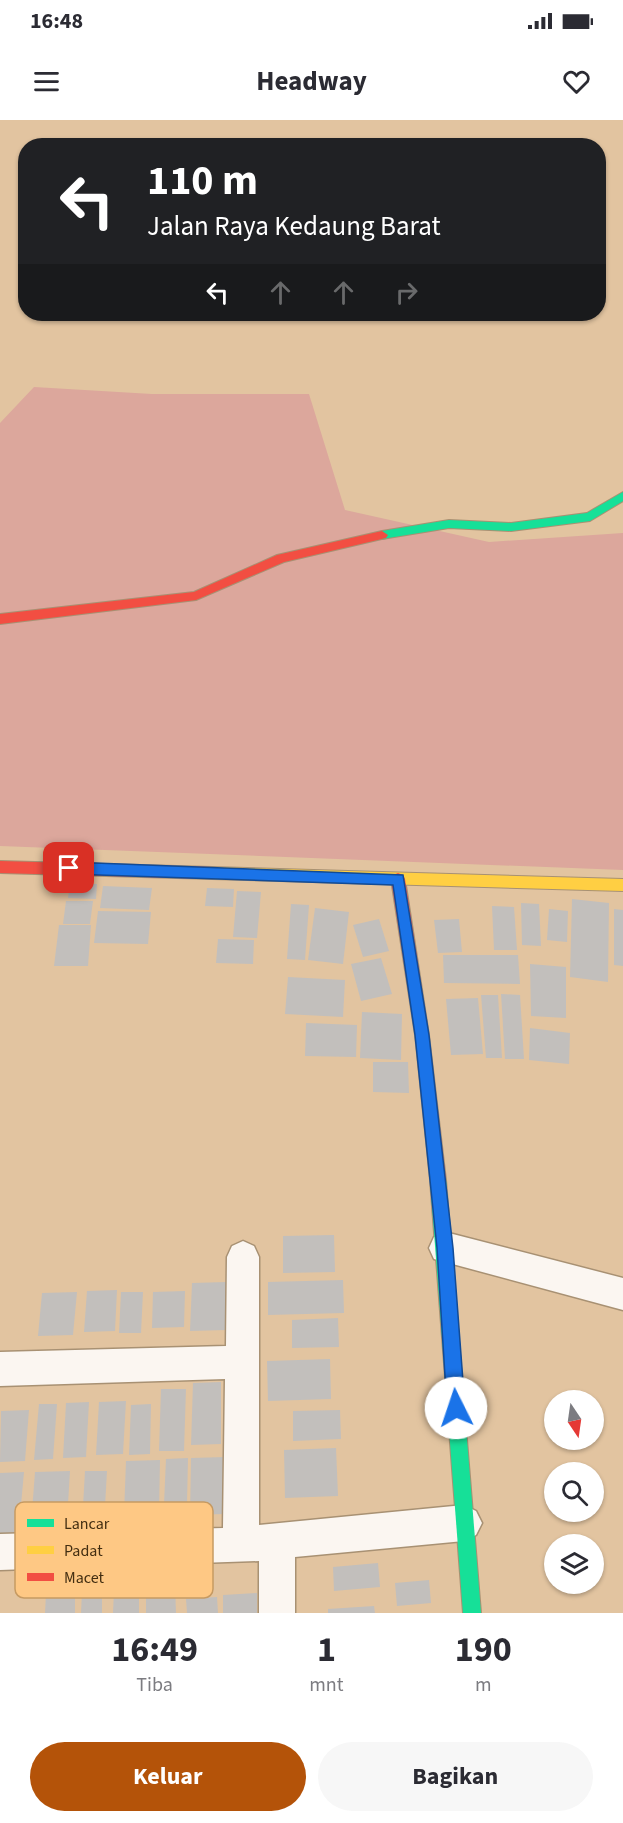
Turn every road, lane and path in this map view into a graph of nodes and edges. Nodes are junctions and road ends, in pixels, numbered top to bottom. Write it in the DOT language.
graph roads {
  1 [pos="623,496"];
  2 [pos="0,619"];
  3 [pos="0,867"];
  4 [pos="399,879"];
  5 [pos="623,885"];
  6 [pos="445,1248"];
  7 [pos="243,1257"];
  8 [pos="623,1294"];
  9 [pos="241,1362"];
  10 [pos="0,1369"];
  11 [pos="464,1523"];
  12 [pos="277,1541"];
  13 [pos="241,1545"];
  14 [pos="213,1546"];
  15 [pos="0,1552"];
  16 [pos="15,1552"];
  17 [pos="277,1613"];
  18 [pos="472,1613"];
  1 -- 2 [label="street"];
  3 -- 4 [label="street"];
  4 -- 5 [label="street"];
  4 -- 6 [label="street"];
  6 -- 8 [label="street"];
  6 -- 11 [label="street"];
  7 -- 9 [label="street"];
  9 -- 10 [label="street"];
  9 -- 13 [label="street"];
  11 -- 12 [label="street"];
  11 -- 18 [label="street"];
  12 -- 13 [label="street"];
  12 -- 17 [label="street"];
  13 -- 14 [label="street"];
  15 -- 16 [label="street"];
}
